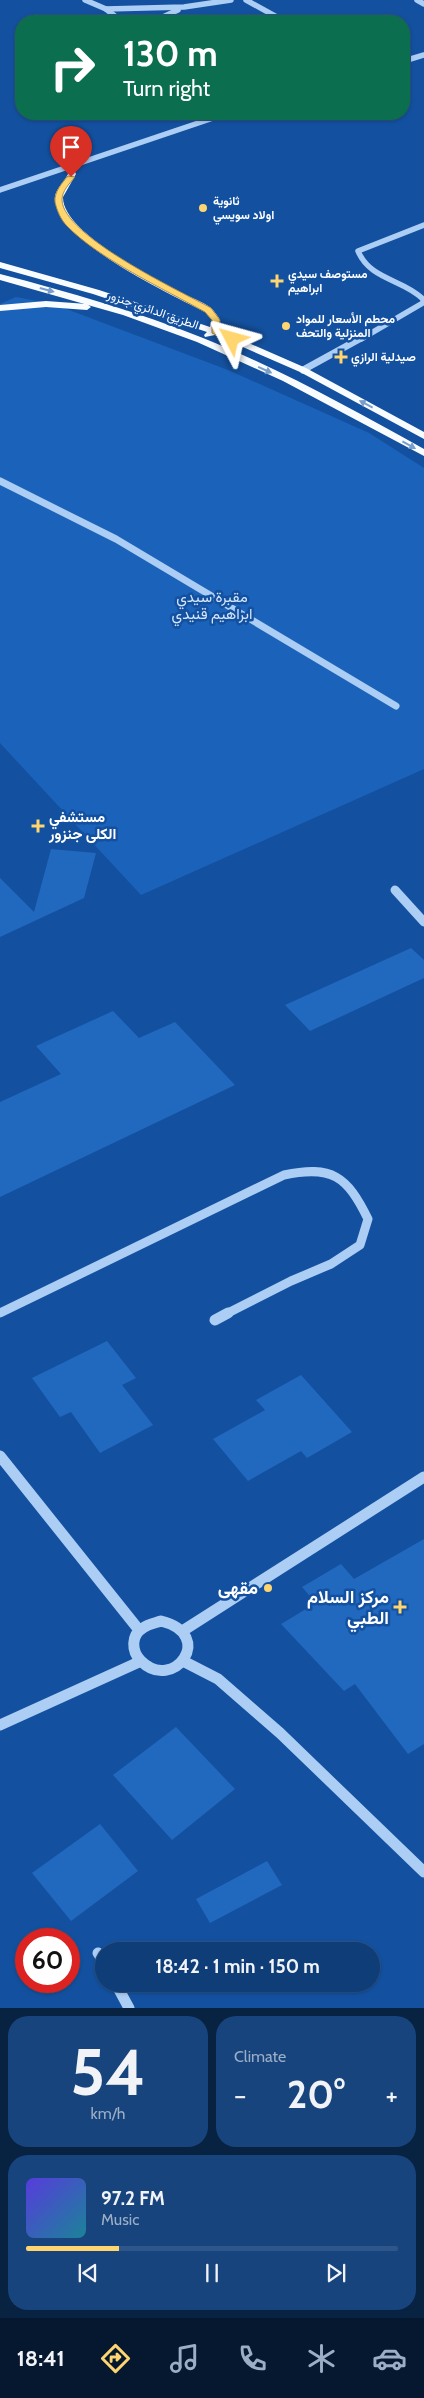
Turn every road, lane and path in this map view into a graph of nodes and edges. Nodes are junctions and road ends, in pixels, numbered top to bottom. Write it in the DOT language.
graph roads {
  1 [pos="85,0"];
  2 [pos="231,0"];
  3 [pos="246,0"];
  4 [pos="417,0"];
  5 [pos="424,4"];
  6 [pos="184,7"];
  7 [pos="106,8"];
  8 [pos="114,15"];
  9 [pos="167,15"];
  10 [pos="273,15"];
  11 [pos="424,55"];
  12 [pos="410,59"];
  13 [pos="207,120"];
  14 [pos="69,167"];
  15 [pos="0,190"];
  16 [pos="424,225"];
  17 [pos="0,265"];
  18 [pos="0,277"];
  19 [pos="423,303"];
  20 [pos="0,308"];
  21 [pos="116,311"];
  22 [pos="214,331"];
  23 [pos="199,340"];
  24 [pos="303,370"];
  25 [pos="424,436"];
  26 [pos="424,453"];
  27 [pos="0,481"];
  28 [pos="396,706"];
  29 [pos="395,890"];
  30 [pos="424,922"];
  31 [pos="0,1313"];
  32 [pos="215,1320"];
  33 [pos="0,1456"];
  34 [pos="424,1477"];
  35 [pos="139,1630"];
  36 [pos="184,1630"];
  37 [pos="183,1661"];
  38 [pos="139,1662"];
  39 [pos="0,1725"];
  40 [pos="424,1872"];
  41 [pos="120,1992"];
  42 [pos="129,2008"];
  1 -- 7 [label="street"];
  2 -- 6 [label="street"];
  3 -- 10 [label="street"];
  4 -- 5 [label="street"];
  6 -- 7 [label="street"];
  6 -- 9 [label="street"];
  7 -- 8 [label="street"];
  11 -- 12 [label="street"];
  13 -- 14 [label="street"];
  14 -- 15 [label="street"];
  14 -- 22 [label="main road"];
  16 -- 19 [label="street"];
  17 -- 22 [label="main road, الطريق الدائري جنزور"];
  18 -- 21 [label="main road, الطريق الدائري جنزور, one-way"];
  19 -- 24 [label="street"];
  20 -- 21 [label="main road"];
  21 -- 23 [label="main road, الطريق الدائري جنزور"];
  22 -- 23 [label="main road"];
  22 -- 24 [label="main road, الطريق الدائري جنزور"];
  23 -- 26 [label="main road, الطريق الدائري جنزور, one-way"];
  25 -- 24 [label="main road, الطريق الدائري جنزور, one-way"];
  27 -- 28 [label="lane"];
  29 -- 30 [label="street"];
  31 -- 32 [label="street"];
  33 -- 35 [label="street"];
  34 -- 36 [label="street"];
  35 -- 36 [label="street"];
  35 -- 38 [label="street"];
  36 -- 37 [label="street"];
  37 -- 38 [label="street"];
  37 -- 40 [label="street"];
  38 -- 39 [label="street"];
  41 -- 42 [label="street"];
}
